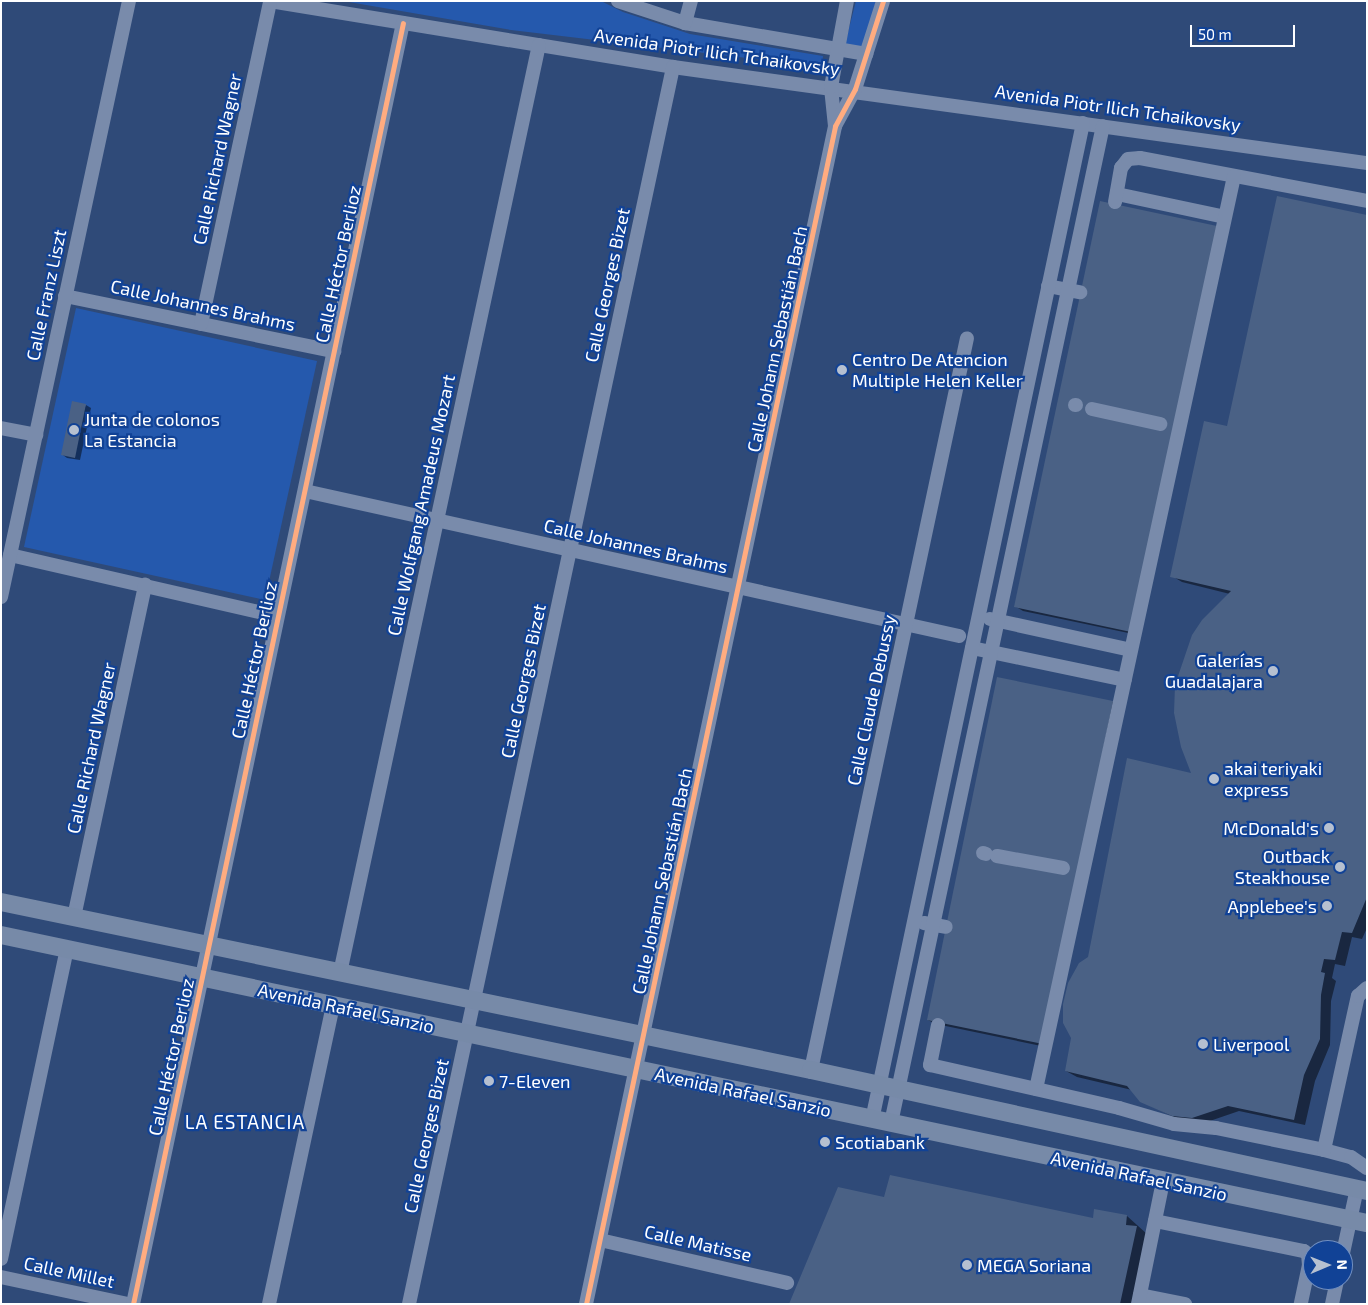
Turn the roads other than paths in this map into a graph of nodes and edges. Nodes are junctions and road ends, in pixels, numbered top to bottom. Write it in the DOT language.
graph roads {
  1 [pos="128,1"];
  2 [pos="270,1"];
  3 [pos="618,1"];
  4 [pos="691,1"];
  5 [pos="847,1"];
  6 [pos="883,1"];
  7 [pos="403,23"];
  8 [pos="685,23"];
  9 [pos="538,45"];
  10 [pos="835,49"];
  11 [pos="866,54"];
  12 [pos="673,66"];
  13 [pos="831,87"];
  14 [pos="854,89"];
  15 [pos="1083,123"];
  16 [pos="835,126"];
  17 [pos="1103,126"];
  18 [pos="1367,163"];
  19 [pos="1234,176"];
  20 [pos="1367,200"];
  21 [pos="1225,216"];
  22 [pos="1048,286"];
  23 [pos="1074,291"];
  24 [pos="65,296"];
  25 [pos="201,324"];
  26 [pos="967,338"];
  27 [pos="334,351"];
  28 [pos="1092,409"];
  29 [pos="1160,424"];
  30 [pos="1,428"];
  31 [pos="36,435"];
  32 [pos="305,491"];
  33 [pos="437,521"];
  34 [pos="570,551"];
  35 [pos="10,555"];
  36 [pos="145,586"];
  37 [pos="739,589"];
  38 [pos="1,597"];
  39 [pos="277,616"];
  40 [pos="979,616"];
  41 [pos="998,620"];
  42 [pos="906,625"];
  43 [pos="959,636"];
  44 [pos="972,648"];
  45 [pos="1131,650"];
  46 [pos="991,652"];
  47 [pos="1125,680"];
  48 [pos="989,854"];
  49 [pos="1063,868"];
  50 [pos="1,902"];
  51 [pos="74,918"];
  52 [pos="916,921"];
  53 [pos="932,924"];
  54 [pos="946,927"];
  55 [pos="1,935"];
  56 [pos="208,946"];
  57 [pos="67,949"];
  58 [pos="340,973"];
  59 [pos="201,978"];
  60 [pos="1367,988"];
  61 [pos="900,995"];
  62 [pos="916,999"];
  63 [pos="474,1001"];
  64 [pos="333,1005"];
  65 [pos="937,1031"];
  66 [pos="467,1034"];
  67 [pos="643,1036"];
  68 [pos="636,1070"];
  69 [pos="811,1070"];
  70 [pos="879,1085"];
  71 [pos="898,1089"];
  72 [pos="1036,1089"];
  73 [pos="872,1120"];
  74 [pos="891,1124"];
  75 [pos="1324,1150"];
  76 [pos="1351,1157"];
  77 [pos="1367,1160"];
  78 [pos="1367,1168"];
  79 [pos="1164,1181"];
  80 [pos="1362,1189"];
  81 [pos="1155,1221"];
  82 [pos="1358,1222"];
  83 [pos="600,1240"];
  84 [pos="1349,1240"];
  85 [pos="1,1259"];
  86 [pos="1,1277"];
  87 [pos="787,1283"];
  88 [pos="1335,1290"];
  89 [pos="1139,1299"];
  90 [pos="128,1304"];
  91 [pos="133,1304"];
  92 [pos="269,1304"];
  93 [pos="409,1304"];
  94 [pos="586,1304"];
  95 [pos="1185,1304"];
  96 [pos="1301,1304"];
  97 [pos="1332,1304"];
  1 -- 24 [label="street, Calle Franz Liszt"];
  2 -- 7 [label="street, Avenida Piotr Ilich Tchaikovsky"];
  2 -- 25 [label="street, Calle Richard Wagner"];
  3 -- 8 [label="street, Avenida Piotr Ilich Tchaikovsky"];
  4 -- 8 [label="street"];
  5 -- 10 [label="street, Calle Johann Sebastián Bach"];
  6 -- 11 [label="street, Calle Johann Sebastián Bach"];
  7 -- 9 [label="street, Avenida Piotr Ilich Tchaikovsky"];
  7 -- 27 [label="street, Calle Héctor Berlioz"];
  8 -- 10 [label="street, Avenida Piotr Ilich Tchaikovsky"];
  9 -- 12 [label="street, Avenida Piotr Ilich Tchaikovsky"];
  9 -- 33 [label="street, Calle Wolfgang Amadeus Mozart"];
  10 -- 11 [label="street, Avenida Piotr Ilich Tchaikovsky"];
  10 -- 13 [label="street, Calle Johann Sebastián Bach"];
  11 -- 14 [label="street, Calle Johann Sebastián Bach"];
  12 -- 13 [label="street, Avenida Piotr Ilich Tchaikovsky"];
  12 -- 34 [label="street, Calle Georges Bizet"];
  13 -- 14 [label="street, Avenida Piotr Ilich Tchaikovsky"];
  13 -- 16 [label="street, Calle Johann Sebastián Bach"];
  14 -- 15 [label="street, Avenida Piotr Ilich Tchaikovsky"];
  14 -- 16 [label="street, Calle Johann Sebastián Bach"];
  15 -- 17 [label="street, Avenida Piotr Ilich Tchaikovsky"];
  15 -- 22 [label="street"];
  16 -- 37 [label="street, Calle Johann Sebastián Bach"];
  17 -- 18 [label="street, Avenida Piotr Ilich Tchaikovsky"];
  17 -- 23 [label="street"];
  19 -- 20 [label="street"];
  19 -- 21 [label="street"];
  19 -- 21 [label="street"];
  21 -- 45 [label="street"];
  22 -- 23 [label="street"];
  22 -- 40 [label="street"];
  23 -- 41 [label="street"];
  24 -- 25 [label="street, Calle Johannes Brahms"];
  24 -- 31 [label="street, Calle Franz Liszt"];
  25 -- 27 [label="street, Calle Johannes Brahms"];
  26 -- 42 [label="street, Calle Claude Debussy"];
  27 -- 32 [label="street, Calle Héctor Berlioz"];
  28 -- 29 [label="street"];
  30 -- 31 [label="street"];
  31 -- 35 [label="street, Calle Franz Liszt"];
  32 -- 33 [label="street, Calle Johannes Brahms"];
  32 -- 39 [label="street, Calle Héctor Berlioz"];
  33 -- 34 [label="street, Calle Johannes Brahms"];
  33 -- 58 [label="street, Calle Wolfgang Amadeus Mozart"];
  34 -- 37 [label="street, Calle Johannes Brahms"];
  34 -- 63 [label="street, Calle Georges Bizet"];
  35 -- 36 [label="street"];
  35 -- 38 [label="street, Calle Franz Liszt"];
  36 -- 39 [label="street"];
  36 -- 51 [label="street, Calle Richard Wagner"];
  37 -- 42 [label="street, Calle Johannes Brahms"];
  37 -- 67 [label="street, Calle Johann Sebastián Bach"];
  39 -- 56 [label="street, Calle Héctor Berlioz"];
  40 -- 41 [label="street"];
  40 -- 44 [label="street"];
  41 -- 45 [label="street"];
  41 -- 46 [label="street"];
  42 -- 43 [label="street, Calle Johannes Brahms"];
  42 -- 69 [label="street, Calle Claude Debussy"];
  44 -- 46 [label="street"];
  44 -- 52 [label="street"];
  45 -- 47 [label="street"];
  46 -- 47 [label="street"];
  46 -- 53 [label="street"];
  47 -- 72 [label="street"];
  48 -- 49 [label="street"];
  50 -- 51 [label="main road, Avenida Rafael Sanzio"];
  51 -- 56 [label="main road, Avenida Rafael Sanzio"];
  52 -- 53 [label="street"];
  52 -- 61 [label="street"];
  53 -- 54 [label="street"];
  53 -- 62 [label="street"];
  55 -- 57 [label="main road, Avenida Rafael Sanzio"];
  56 -- 58 [label="main road, Avenida Rafael Sanzio"];
  56 -- 59 [label="street, Calle Héctor Berlioz"];
  57 -- 59 [label="main road, Avenida Rafael Sanzio"];
  57 -- 85 [label="street"];
  58 -- 63 [label="main road, Avenida Rafael Sanzio"];
  59 -- 64 [label="main road, Avenida Rafael Sanzio"];
  59 -- 91 [label="street, Calle Héctor Berlioz"];
  60 -- 75 [label="street"];
  61 -- 62 [label="street"];
  61 -- 70 [label="street"];
  62 -- 71 [label="street"];
  63 -- 66 [label="street, Calle Georges Bizet"];
  63 -- 67 [label="main road, Avenida Rafael Sanzio"];
  64 -- 66 [label="main road, Avenida Rafael Sanzio"];
  64 -- 92 [label="street"];
  65 -- 72 [label="street"];
  66 -- 68 [label="main road, Avenida Rafael Sanzio"];
  66 -- 93 [label="street, Calle Georges Bizet"];
  67 -- 68 [label="street, Calle Johann Sebastián Bach"];
  67 -- 69 [label="main road, Avenida Rafael Sanzio"];
  68 -- 73 [label="main road, Avenida Rafael Sanzio"];
  68 -- 83 [label="street, Calle Johann Sebastián Bach"];
  69 -- 70 [label="main road, Avenida Rafael Sanzio"];
  70 -- 71 [label="main road, Avenida Rafael Sanzio"];
  70 -- 73 [label="street"];
  71 -- 74 [label="street"];
  71 -- 80 [label="main road, Avenida Rafael Sanzio"];
  72 -- 75 [label="street"];
  73 -- 74 [label="main road, Avenida Rafael Sanzio"];
  74 -- 79 [label="main road, Avenida Rafael Sanzio"];
  75 -- 76 [label="street"];
  76 -- 77 [label="street"];
  76 -- 78 [label="street"];
  79 -- 81 [label="street"];
  79 -- 82 [label="main road, Avenida Rafael Sanzio"];
  80 -- 82 [label="street"];
  81 -- 89 [label="street"];
  81 -- 96 [label="street"];
  82 -- 84 [label="street"];
  83 -- 87 [label="street, Calle Matisse"];
  83 -- 94 [label="street, Calle Johann Sebastián Bach"];
  86 -- 90 [label="street, Calle Millet"];
  88 -- 97 [label="street"];
  89 -- 95 [label="street"];
}
